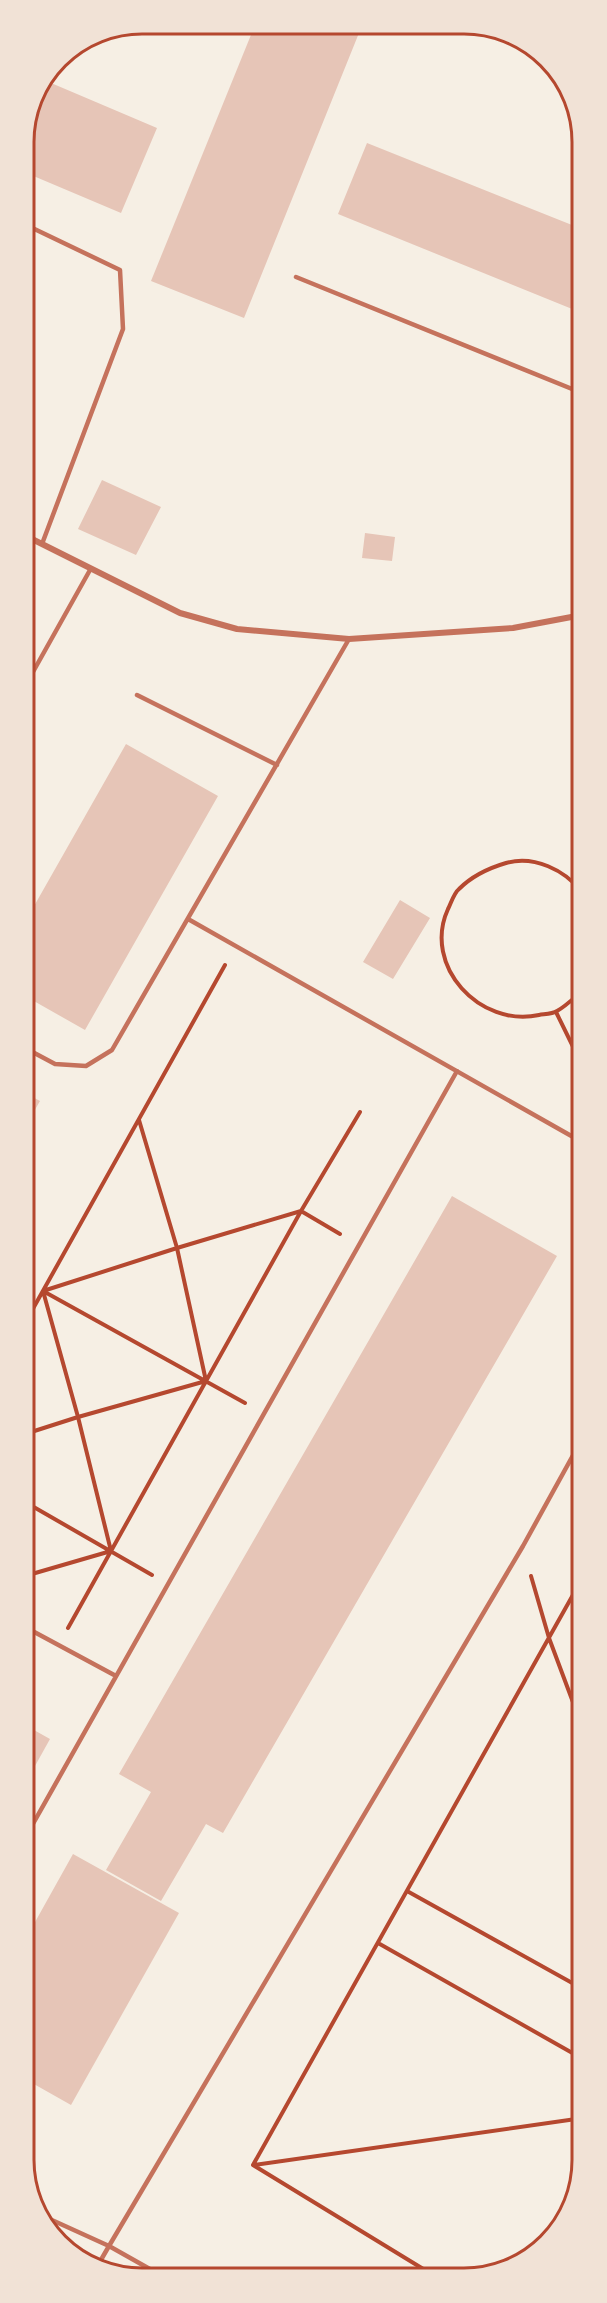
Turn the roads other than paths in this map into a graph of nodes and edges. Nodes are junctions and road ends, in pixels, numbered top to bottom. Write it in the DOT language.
graph roads {
  1 [pos="35,229"];
  2 [pos="296,277"];
  3 [pos="572,389"];
  4 [pos="35,540"];
  5 [pos="42,544"];
  6 [pos="90,570"];
  7 [pos="572,617"];
  8 [pos="350,639"];
  9 [pos="35,669"];
  10 [pos="137,695"];
  11 [pos="277,765"];
  12 [pos="188,919"];
  13 [pos="35,1053"];
  14 [pos="457,1071"];
  15 [pos="572,1136"];
  16 [pos="572,1457"];
  17 [pos="34,1632"];
  18 [pos="116,1676"];
  19 [pos="34,1822"];
  20 [pos="53,2220"];
  21 [pos="109,2246"];
  22 [pos="101,2260"];
  23 [pos="148,2268"];
  1 -- 5 [label="lane"];
  2 -- 3 [label="lane"];
  4 -- 5 [label="street"];
  5 -- 6 [label="street"];
  6 -- 8 [label="street"];
  6 -- 9 [label="lane"];
  7 -- 8 [label="street"];
  8 -- 11 [label="lane"];
  10 -- 11 [label="lane"];
  11 -- 12 [label="lane"];
  12 -- 13 [label="lane"];
  12 -- 14 [label="lane"];
  14 -- 15 [label="lane"];
  14 -- 18 [label="lane"];
  16 -- 21 [label="lane"];
  17 -- 18 [label="lane"];
  18 -- 19 [label="lane"];
  20 -- 21 [label="lane"];
  21 -- 22 [label="lane"];
  21 -- 23 [label="lane"];
}
